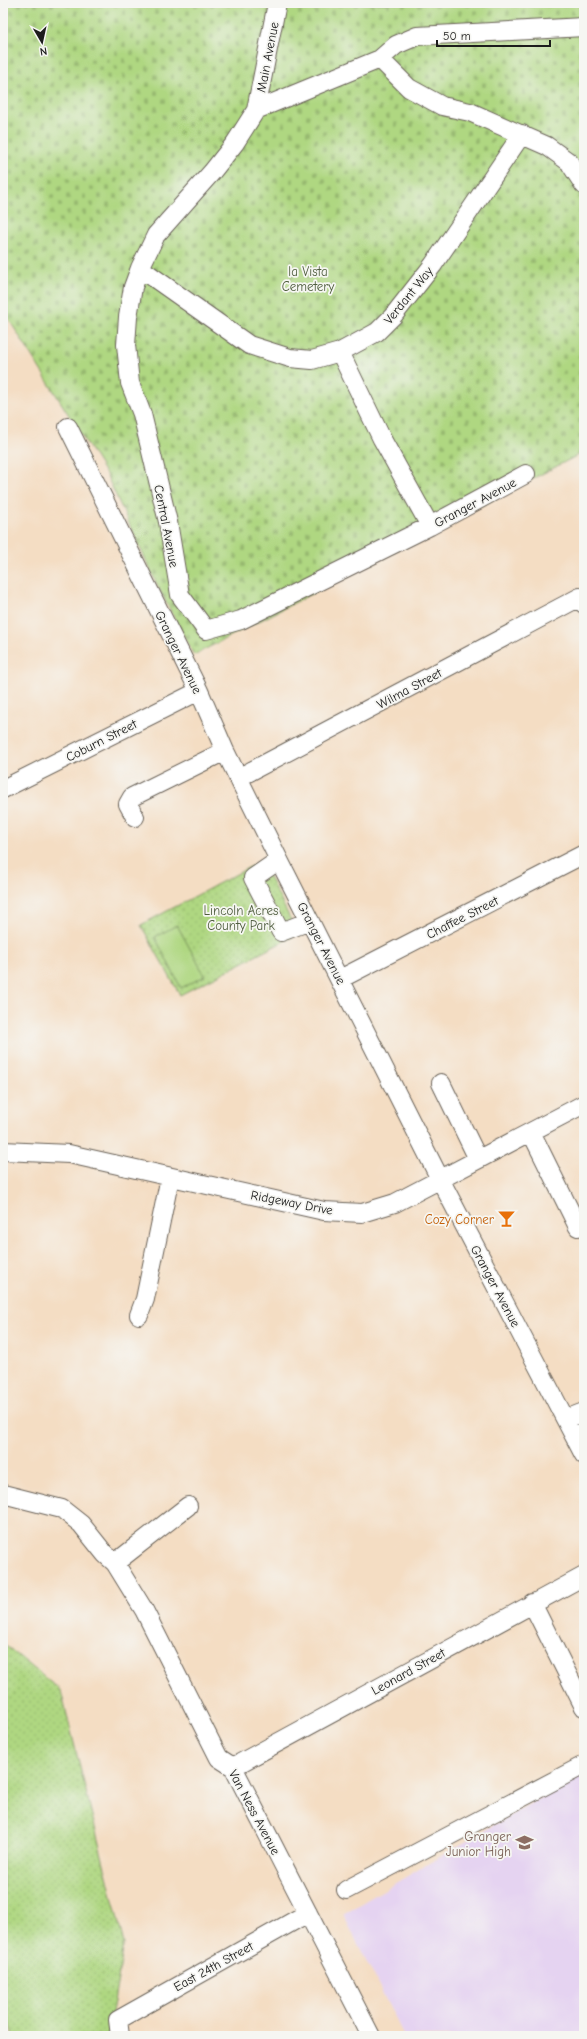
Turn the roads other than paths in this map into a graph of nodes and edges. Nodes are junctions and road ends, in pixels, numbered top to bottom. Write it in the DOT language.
graph roads {
  1 [pos="277,3"];
  2 [pos="584,27"];
  3 [pos="380,59"];
  4 [pos="256,110"];
  5 [pos="522,134"];
  6 [pos="584,185"];
  7 [pos="140,268"];
  8 [pos="340,352"];
  9 [pos="68,428"];
  10 [pos="526,474"];
  11 [pos="430,526"];
  12 [pos="582,600"];
  13 [pos="206,630"];
  14 [pos="199,691"];
  15 [pos="225,751"];
  16 [pos="238,778"];
  17 [pos="3,789"];
  18 [pos="135,817"];
  19 [pos="584,854"];
  20 [pos="279,860"];
  21 [pos="310,921"];
  22 [pos="340,979"];
  23 [pos="441,1083"];
  24 [pos="584,1104"];
  25 [pos="531,1132"];
  26 [pos="3,1151"];
  27 [pos="478,1159"];
  28 [pos="170,1177"];
  29 [pos="440,1179"];
  30 [pos="578,1227"];
  31 [pos="139,1315"];
  32 [pos="584,1412"];
  33 [pos="566,1419"];
  34 [pos="584,1455"];
  35 [pos="3,1494"];
  36 [pos="188,1506"];
  37 [pos="110,1559"];
  38 [pos="584,1576"];
  39 [pos="532,1603"];
  40 [pos="584,1707"];
  41 [pos="584,1765"];
  42 [pos="233,1767"];
  43 [pos="346,1890"];
  44 [pos="308,1913"];
  45 [pos="119,2028"];
  46 [pos="371,2036"];
  1 -- 4 [label="street, Main Avenue"];
  2 -- 3 [label="street"];
  3 -- 4 [label="street"];
  3 -- 5 [label="street"];
  4 -- 7 [label="street, Central Avenue"];
  5 -- 6 [label="street"];
  5 -- 8 [label="street, Verdant Way"];
  7 -- 8 [label="street, Verdant Way"];
  7 -- 13 [label="street, Central Avenue"];
  8 -- 11 [label="street"];
  9 -- 14 [label="street, Granger Avenue"];
  10 -- 11 [label="street, Granger Avenue"];
  11 -- 13 [label="street, Granger Avenue"];
  12 -- 16 [label="street, Wilma Street"];
  14 -- 15 [label="street, Granger Avenue"];
  14 -- 17 [label="street, Coburn Street"];
  15 -- 16 [label="street, Granger Avenue"];
  15 -- 18 [label="street"];
  16 -- 20 [label="street, Granger Avenue"];
  19 -- 22 [label="street, Chaffee Street"];
  20 -- 21 [label="street, Granger Avenue"];
  20 -- 21 [label="street"];
  21 -- 22 [label="street, Granger Avenue"];
  22 -- 29 [label="street, Granger Avenue"];
  23 -- 27 [label="street"];
  24 -- 25 [label="street, Ridgeway Drive"];
  25 -- 27 [label="street, Ridgeway Drive"];
  25 -- 30 [label="street"];
  26 -- 28 [label="street, Ridgeway Drive"];
  27 -- 29 [label="street, Ridgeway Drive"];
  28 -- 29 [label="street, Ridgeway Drive"];
  28 -- 31 [label="street"];
  29 -- 33 [label="street, Granger Avenue"];
  32 -- 33 [label="street"];
  33 -- 34 [label="street, Granger Avenue"];
  35 -- 37 [label="street, Van Ness Avenue"];
  36 -- 37 [label="street"];
  37 -- 42 [label="street, Van Ness Avenue"];
  38 -- 39 [label="street, Leonard Street"];
  39 -- 40 [label="street"];
  39 -- 42 [label="street, Leonard Street"];
  41 -- 43 [label="street"];
  42 -- 44 [label="street, Van Ness Avenue"];
  44 -- 45 [label="street, East 24th Street"];
  44 -- 46 [label="street, Van Ness Avenue"];
}
